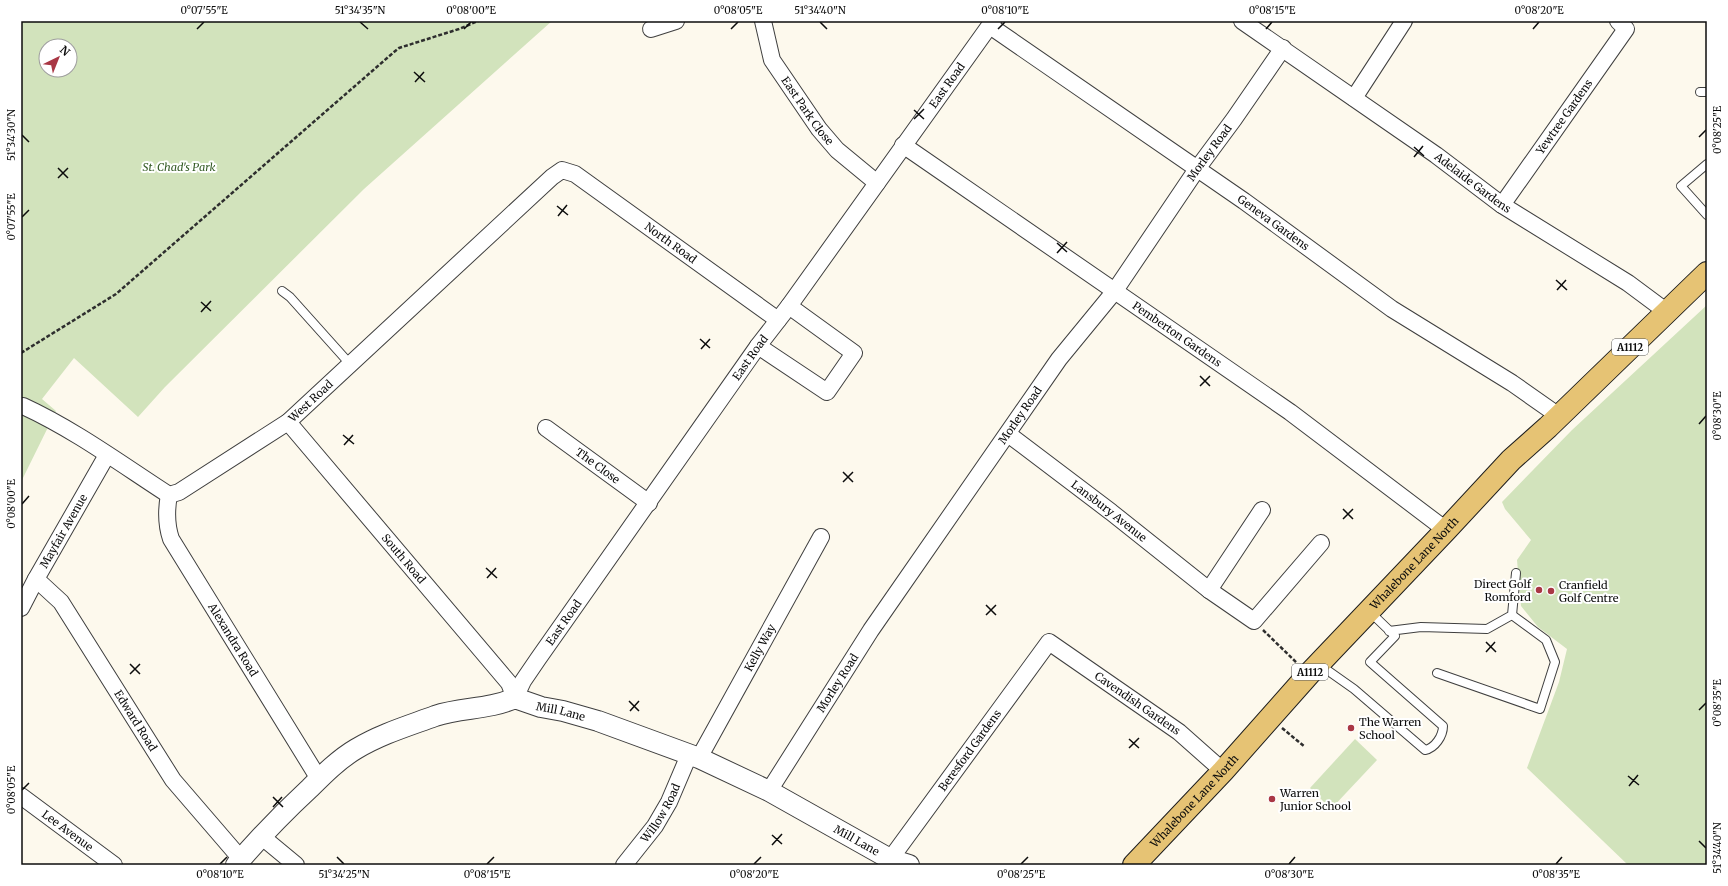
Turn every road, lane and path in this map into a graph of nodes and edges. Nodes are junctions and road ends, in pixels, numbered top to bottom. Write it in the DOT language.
graph roads {
  1 [pos="478,21"];
  2 [pos="676,21"];
  3 [pos="763,21"];
  4 [pos="1242,21"];
  5 [pos="1404,21"];
  6 [pos="992,24"];
  7 [pos="1622,25"];
  8 [pos="651,29"];
  9 [pos="1283,48"];
  10 [pos="1354,98"];
  11 [pos="903,146"];
  12 [pos="1707,164"];
  13 [pos="1197,169"];
  14 [pos="562,170"];
  15 [pos="877,183"];
  16 [pos="1502,205"];
  17 [pos="1707,215"];
  18 [pos="1707,273"];
  19 [pos="282,291"];
  20 [pos="1114,292"];
  21 [pos="790,306"];
  22 [pos="1667,312"];
  23 [pos="778,320"];
  24 [pos="758,346"];
  25 [pos="21,353"];
  26 [pos="350,364"];
  27 [pos="22,408"];
  28 [pos="1559,416"];
  29 [pos="288,422"];
  30 [pos="546,428"];
  31 [pos="1008,434"];
  32 [pos="108,455"];
  33 [pos="169,495"];
  34 [pos="649,503"];
  35 [pos="1262,510"];
  36 [pos="1446,530"];
  37 [pos="821,537"];
  38 [pos="1321,543"];
  39 [pos="1516,573"];
  40 [pos="36,579"];
  41 [pos="1209,590"];
  42 [pos="21,608"];
  43 [pos="1369,611"];
  44 [pos="1512,615"];
  45 [pos="1254,621"];
  46 [pos="1390,631"];
  47 [pos="1049,642"];
  48 [pos="1320,671"];
  49 [pos="1437,673"];
  50 [pos="515,698"];
  51 [pos="1270,717"];
  52 [pos="1305,747"];
  53 [pos="694,757"];
  54 [pos="1223,770"];
  55 [pos="319,779"];
  56 [pos="769,791"];
  57 [pos="21,796"];
  58 [pos="261,836"];
  59 [pos="239,862"];
  60 [pos="888,862"];
  61 [pos="114,865"];
  62 [pos="296,865"];
  63 [pos="624,865"];
  64 [pos="909,865"];
  65 [pos="1134,865"];
  1 -- 25 [label="path"];
  2 -- 8 [label="street"];
  3 -- 15 [label="street, East Park Close"];
  4 -- 9 [label="street, Adelaide Gardens"];
  5 -- 10 [label="street"];
  6 -- 11 [label="street, East Road"];
  6 -- 13 [label="street, Geneva Gardens"];
  7 -- 16 [label="street, Yewtree Gardens"];
  9 -- 10 [label="street, Adelaide Gardens"];
  9 -- 13 [label="street, Morley Road"];
  10 -- 16 [label="street, Adelaide Gardens"];
  11 -- 15 [label="street, East Road"];
  11 -- 20 [label="street, Pemberton Gardens"];
  12 -- 17 [label="lane"];
  13 -- 20 [label="street, Morley Road"];
  13 -- 28 [label="street, Geneva Gardens"];
  14 -- 23 [label="street, North Road"];
  14 -- 26 [label="street, West Road"];
  15 -- 21 [label="street, East Road"];
  16 -- 22 [label="street, Adelaide Gardens"];
  18 -- 22 [label="main road, Whalebone Lane North / A1112"];
  19 -- 26 [label="lane"];
  20 -- 31 [label="street, Morley Road"];
  20 -- 36 [label="street, Pemberton Gardens"];
  21 -- 23 [label="street, East Road"];
  21 -- 24 [label="street"];
  22 -- 28 [label="main road, Whalebone Lane North / A1112"];
  23 -- 24 [label="street, East Road"];
  24 -- 34 [label="street, East Road"];
  26 -- 29 [label="street, West Road"];
  27 -- 32 [label="street"];
  28 -- 36 [label="main road, Whalebone Lane North / A1112"];
  29 -- 33 [label="street, West Road"];
  29 -- 50 [label="street, South Road"];
  30 -- 34 [label="street, The Close"];
  31 -- 41 [label="street, Lansbury Avenue"];
  31 -- 56 [label="street, Morley Road"];
  32 -- 33 [label="street"];
  32 -- 40 [label="street, Mayfair Avenue"];
  33 -- 55 [label="street, Alexandra Road"];
  34 -- 50 [label="street, East Road"];
  35 -- 41 [label="street"];
  36 -- 43 [label="main road, Whalebone Lane North / A1112"];
  37 -- 53 [label="street, Kelly Way"];
  38 -- 45 [label="street"];
  39 -- 44 [label="lane"];
  40 -- 42 [label="street, Mayfair Avenue"];
  40 -- 59 [label="street, Edward Road"];
  41 -- 45 [label="street, Lansbury Avenue"];
  43 -- 46 [label="lane"];
  43 -- 48 [label="main road, Whalebone Lane North / A1112"];
  44 -- 46 [label="lane"];
  44 -- 49 [label="lane"];
  45 -- 48 [label="path"];
  46 -- 48 [label="lane"];
  47 -- 54 [label="street, Cavendish Gardens"];
  47 -- 60 [label="street, Beresford Gardens"];
  48 -- 51 [label="main road, Whalebone Lane North / A1112"];
  50 -- 53 [label="street, Mill Lane"];
  50 -- 55 [label="street"];
  51 -- 52 [label="path"];
  51 -- 54 [label="main road, Whalebone Lane North / A1112"];
  53 -- 56 [label="street, Mill Lane"];
  53 -- 63 [label="street, Willow Road"];
  54 -- 65 [label="main road, Whalebone Lane North / A1112"];
  55 -- 58 [label="street"];
  56 -- 60 [label="street, Mill Lane"];
  57 -- 61 [label="street, Lee Avenue"];
  58 -- 59 [label="street"];
  58 -- 62 [label="street"];
  60 -- 64 [label="street, Mill Lane"];
}
